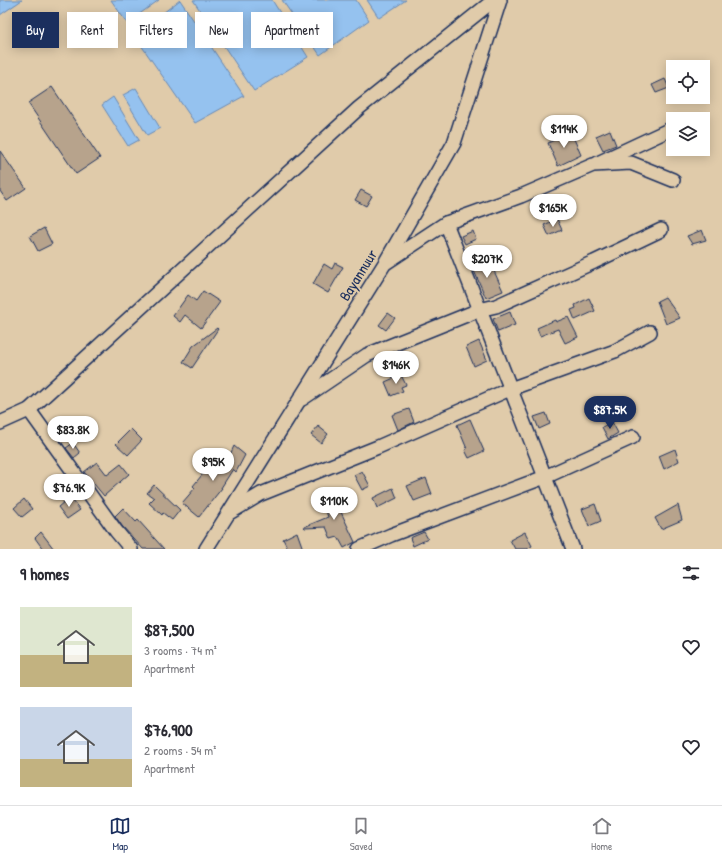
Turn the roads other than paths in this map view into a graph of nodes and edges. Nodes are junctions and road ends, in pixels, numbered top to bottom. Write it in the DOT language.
graph roads {
  1 [pos="494,0"];
  2 [pos="500,0"];
  3 [pos="666,131"];
  4 [pos="593,165"];
  5 [pos="673,180"];
  6 [pos="446,223"];
  7 [pos="661,230"];
  8 [pos="385,263"];
  9 [pos="479,310"];
  10 [pos="650,332"];
  11 [pos="510,389"];
  12 [pos="298,402"];
  13 [pos="29,410"];
  14 [pos="0,423"];
  15 [pos="633,437"];
  16 [pos="545,477"];
  17 [pos="228,514"];
  18 [pos="131,549"];
  19 [pos="206,549"];
  20 [pos="359,549"];
  21 [pos="573,549"];
  1 -- 13 [label="street"];
  2 -- 8 [label="street, Bayannuur"];
  3 -- 4 [label="street"];
  4 -- 5 [label="street"];
  4 -- 6 [label="street"];
  6 -- 8 [label="street"];
  6 -- 9 [label="street"];
  7 -- 9 [label="street"];
  8 -- 12 [label="street, Bayannuur"];
  9 -- 11 [label="street"];
  9 -- 12 [label="street"];
  10 -- 11 [label="street"];
  11 -- 16 [label="street"];
  11 -- 17 [label="street"];
  12 -- 17 [label="street, Bayannuur"];
  13 -- 14 [label="street"];
  13 -- 18 [label="street"];
  15 -- 16 [label="street"];
  16 -- 20 [label="street"];
  16 -- 21 [label="street"];
  17 -- 19 [label="street, Bayannuur"];
}
